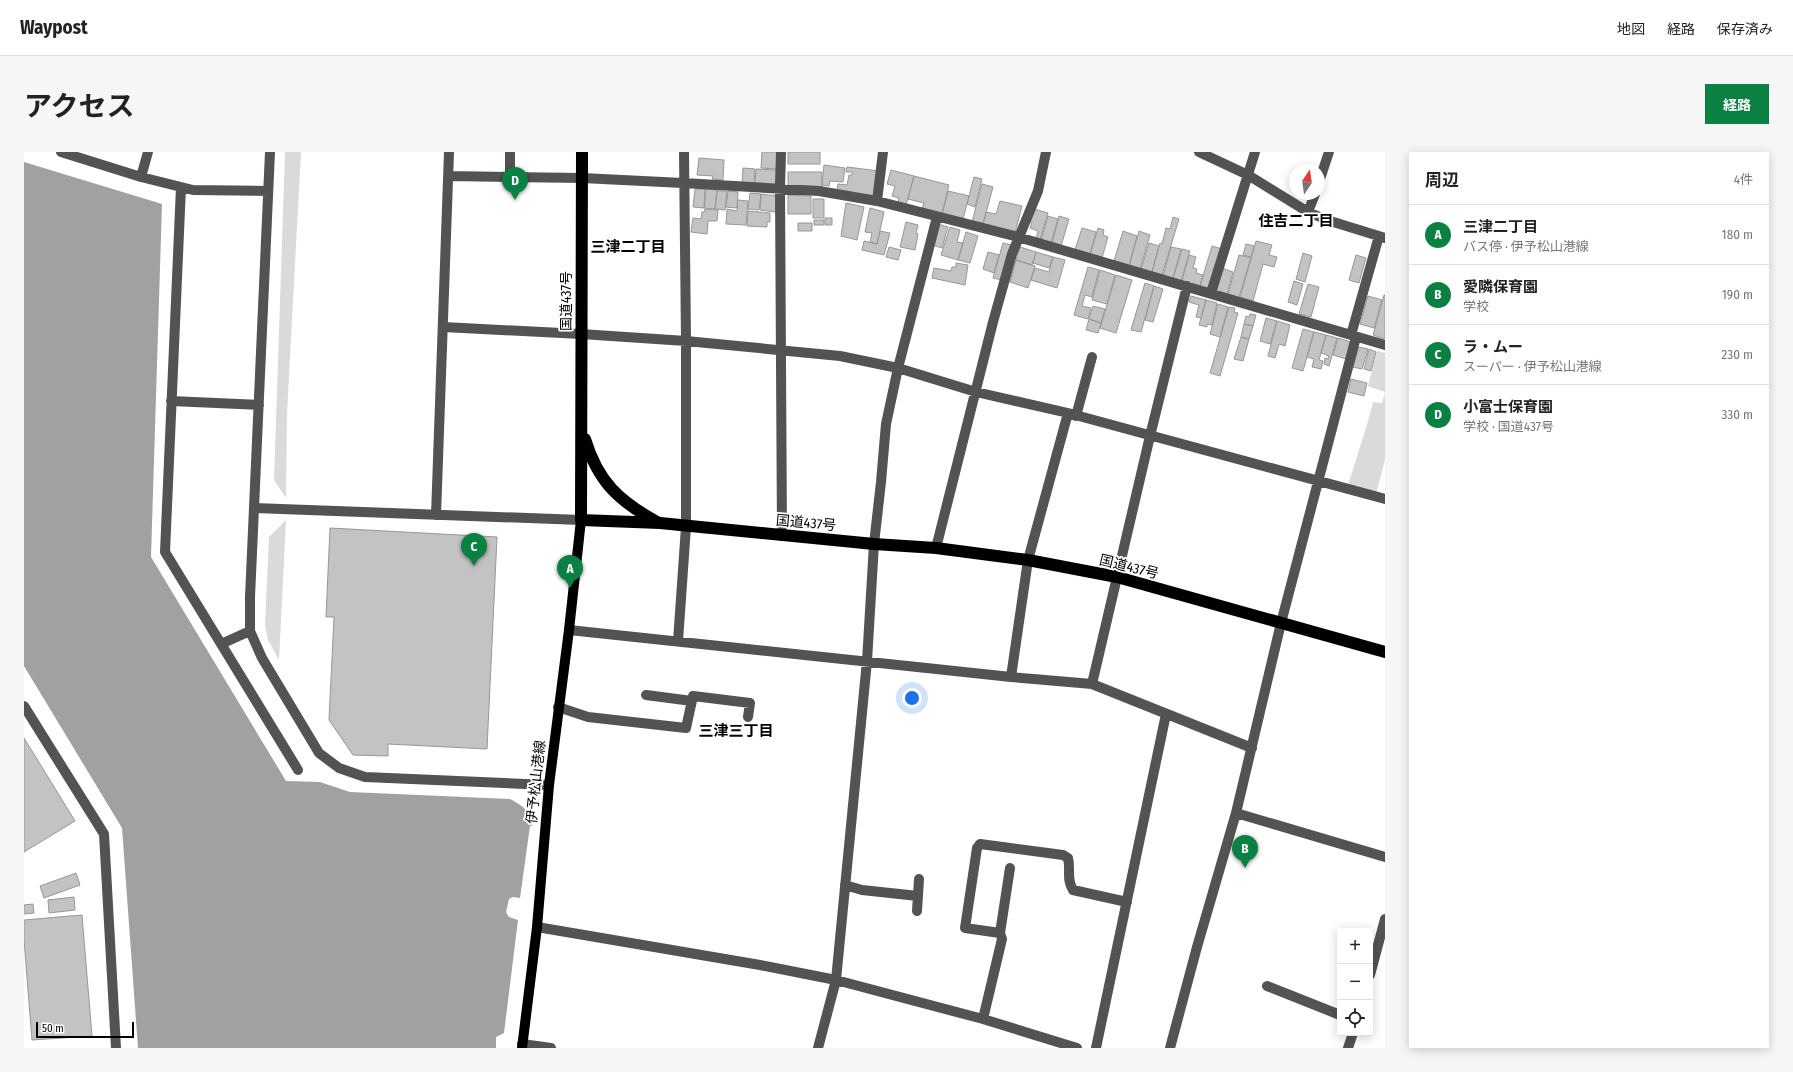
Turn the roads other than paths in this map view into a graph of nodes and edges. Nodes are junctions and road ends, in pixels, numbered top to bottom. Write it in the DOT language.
graph roads {
  1 [pos="61,152"];
  2 [pos="148,152"];
  3 [pos="449,152"];
  4 [pos="510,152"];
  5 [pos="582,152"];
  6 [pos="684,152"];
  7 [pos="782,152"];
  8 [pos="883,152"];
  9 [pos="1046,152"];
  10 [pos="1199,152"];
  11 [pos="1255,152"];
  12 [pos="1330,152"];
  13 [pos="268,155"];
  14 [pos="1325,166"];
  15 [pos="1248,175"];
  16 [pos="448,176"];
  17 [pos="141,177"];
  18 [pos="510,177"];
  19 [pos="582,178"];
  20 [pos="683,183"];
  21 [pos="181,187"];
  22 [pos="780,189"];
  23 [pos="268,191"];
  24 [pos="1313,200"];
  25 [pos="877,201"];
  26 [pos="1308,212"];
  27 [pos="937,217"];
  28 [pos="1018,237"];
  29 [pos="1382,237"];
  30 [pos="1188,286"];
  31 [pos="1211,293"];
  32 [pos="442,327"];
  33 [pos="581,334"];
  34 [pos="1353,336"];
  35 [pos="686,341"];
  36 [pos="1385,345"];
  37 [pos="782,349"];
  38 [pos="1092,357"];
  39 [pos="898,368"];
  40 [pos="976,392"];
  41 [pos="172,400"];
  42 [pos="259,405"];
  43 [pos="1072,414"];
  44 [pos="581,429"];
  45 [pos="1150,436"];
  46 [pos="1318,480"];
  47 [pos="1385,499"];
  48 [pos="254,508"];
  49 [pos="436,515"];
  50 [pos="581,520"];
  51 [pos="660,523"];
  52 [pos="686,526"];
  53 [pos="782,536"];
  54 [pos="874,544"];
  55 [pos="936,548"];
  56 [pos="1028,560"];
  57 [pos="1117,578"];
  58 [pos="1281,623"];
  59 [pos="569,630"];
  60 [pos="250,631"];
  61 [pos="678,641"];
  62 [pos="221,644"];
  63 [pos="1385,652"];
  64 [pos="867,661"];
  65 [pos="1011,677"];
  66 [pos="1092,684"];
  67 [pos="646,695"];
  68 [pos="692,701"];
  69 [pos="24,706"];
  70 [pos="558,707"];
  71 [pos="1166,714"];
  72 [pos="748,717"];
  73 [pos="1252,748"];
  74 [pos="298,770"];
  75 [pos="549,785"];
  76 [pos="1236,813"];
  77 [pos="1385,857"];
  78 [pos="1010,868"];
  79 [pos="919,879"];
  80 [pos="845,885"];
  81 [pos="918,896"];
  82 [pos="1127,902"];
  83 [pos="917,911"];
  84 [pos="1385,919"];
  85 [pos="536,927"];
  86 [pos="1000,933"];
  87 [pos="1373,964"];
  88 [pos="836,980"];
  89 [pos="1267,986"];
  90 [pos="1337,1014"];
  91 [pos="983,1019"];
  92 [pos="1352,1036"];
  93 [pos="522,1046"];
  94 [pos="116,1048"];
  95 [pos="551,1048"];
  96 [pos="818,1048"];
  97 [pos="1078,1048"];
  98 [pos="1096,1048"];
  99 [pos="1170,1048"];
  100 [pos="1348,1048"];
  1 -- 17 [label="street"];
  2 -- 17 [label="street"];
  3 -- 16 [label="street"];
  4 -- 18 [label="street"];
  5 -- 19 [label="highway, 国道437号"];
  6 -- 20 [label="street"];
  7 -- 22 [label="street"];
  8 -- 25 [label="street"];
  9 -- 28 [label="street"];
  10 -- 15 [label="street"];
  11 -- 15 [label="street"];
  12 -- 14 [label="street"];
  13 -- 23 [label="street"];
  15 -- 26 [label="street"];
  15 -- 31 [label="street"];
  16 -- 18 [label="street"];
  16 -- 32 [label="street"];
  17 -- 21 [label="street"];
  18 -- 19 [label="street"];
  19 -- 20 [label="street"];
  19 -- 33 [label="highway, 国道437号"];
  20 -- 22 [label="street"];
  20 -- 35 [label="street"];
  21 -- 23 [label="street"];
  21 -- 41 [label="street"];
  22 -- 25 [label="street"];
  22 -- 37 [label="street"];
  23 -- 42 [label="street"];
  24 -- 26 [label="street"];
  25 -- 27 [label="street"];
  26 -- 29 [label="street"];
  27 -- 28 [label="street"];
  27 -- 39 [label="street"];
  28 -- 30 [label="street"];
  28 -- 40 [label="street"];
  29 -- 34 [label="street"];
  30 -- 31 [label="street"];
  30 -- 45 [label="street"];
  31 -- 34 [label="street"];
  32 -- 33 [label="street"];
  32 -- 49 [label="street"];
  33 -- 35 [label="street"];
  33 -- 44 [label="highway, 国道437号"];
  34 -- 36 [label="street"];
  34 -- 46 [label="street"];
  35 -- 37 [label="street"];
  35 -- 52 [label="street"];
  37 -- 39 [label="street"];
  37 -- 53 [label="street"];
  38 -- 43 [label="street"];
  39 -- 40 [label="street"];
  39 -- 54 [label="street"];
  40 -- 43 [label="street"];
  40 -- 55 [label="street"];
  41 -- 42 [label="street"];
  41 -- 62 [label="street"];
  42 -- 48 [label="street"];
  43 -- 45 [label="street"];
  43 -- 56 [label="street"];
  44 -- 50 [label="highway, 国道437号"];
  44 -- 51 [label="highway"];
  45 -- 46 [label="street"];
  45 -- 57 [label="street"];
  46 -- 47 [label="street"];
  46 -- 58 [label="street"];
  48 -- 49 [label="street"];
  48 -- 60 [label="street"];
  49 -- 50 [label="street"];
  50 -- 51 [label="highway, 国道437号"];
  50 -- 59 [label="main road, 伊予松山港線"];
  51 -- 52 [label="highway, 国道437号"];
  52 -- 53 [label="highway, 国道437号"];
  52 -- 61 [label="street"];
  53 -- 54 [label="highway, 国道437号"];
  54 -- 55 [label="highway, 国道437号"];
  54 -- 64 [label="street"];
  55 -- 56 [label="highway, 国道437号"];
  56 -- 57 [label="highway, 国道437号"];
  56 -- 65 [label="street"];
  57 -- 58 [label="highway, 国道437号"];
  57 -- 66 [label="street"];
  58 -- 63 [label="highway, 国道437号"];
  58 -- 73 [label="street"];
  59 -- 61 [label="street"];
  59 -- 70 [label="main road, 伊予松山港線"];
  60 -- 62 [label="street"];
  60 -- 75 [label="street"];
  61 -- 64 [label="street"];
  62 -- 74 [label="street"];
  64 -- 65 [label="street"];
  64 -- 80 [label="street"];
  65 -- 66 [label="street"];
  66 -- 71 [label="street"];
  67 -- 68 [label="street"];
  68 -- 70 [label="street"];
  68 -- 72 [label="street"];
  69 -- 94 [label="street"];
  70 -- 75 [label="main road, 伊予松山港線"];
  71 -- 73 [label="street"];
  71 -- 82 [label="street"];
  73 -- 76 [label="street"];
  75 -- 85 [label="main road, 伊予松山港線"];
  76 -- 77 [label="street"];
  76 -- 99 [label="street"];
  78 -- 86 [label="street"];
  79 -- 81 [label="street"];
  80 -- 81 [label="street"];
  80 -- 88 [label="street"];
  81 -- 83 [label="street"];
  82 -- 86 [label="street"];
  82 -- 98 [label="street"];
  84 -- 87 [label="street"];
  85 -- 88 [label="street"];
  85 -- 93 [label="main road, 伊予松山港線"];
  86 -- 91 [label="street"];
  88 -- 91 [label="street"];
  88 -- 96 [label="street"];
  89 -- 90 [label="street"];
  91 -- 97 [label="street"];
  92 -- 100 [label="street"];
  93 -- 95 [label="street"];
}
